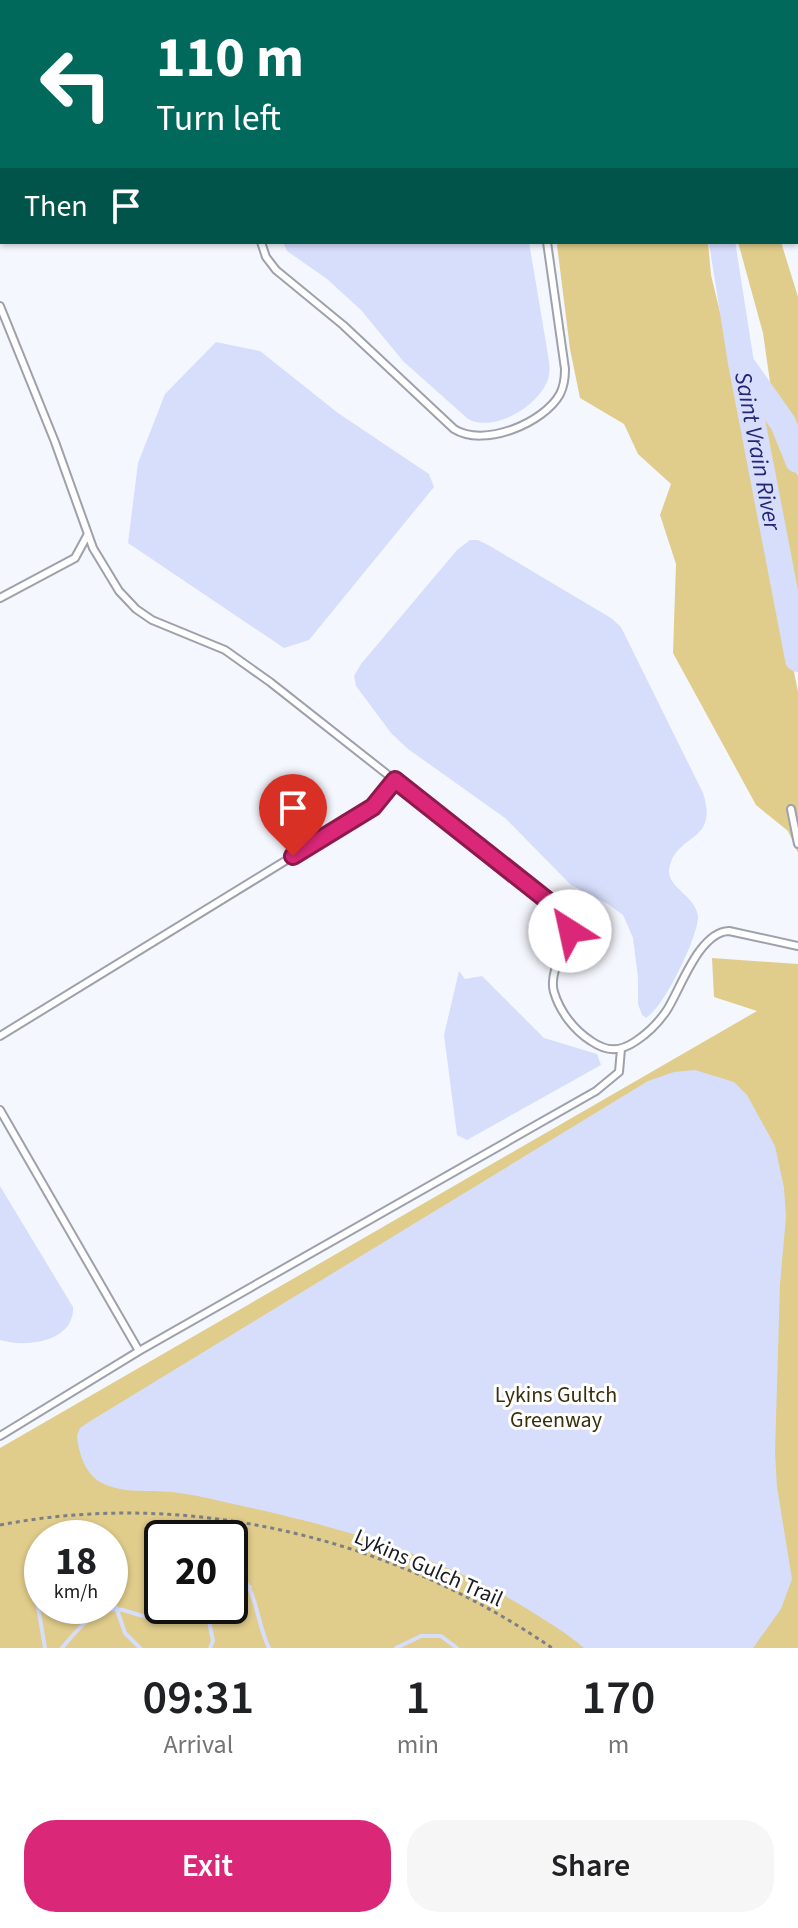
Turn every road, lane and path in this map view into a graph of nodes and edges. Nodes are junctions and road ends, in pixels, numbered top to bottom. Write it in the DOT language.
graph roads {
  1 [pos="262,244"];
  2 [pos="547,244"];
  3 [pos="0,306"];
  4 [pos="88,534"];
  5 [pos="0,598"];
  6 [pos="395,780"];
  7 [pos="791,809"];
  8 [pos="798,844"];
  9 [pos="798,946"];
  10 [pos="0,1036"];
  11 [pos="621,1049"];
  12 [pos="0,1110"];
  13 [pos="139,1351"];
  14 [pos="0,1436"];
  15 [pos="0,1525"];
  16 [pos="552,1648"];
  1 -- 2 [label="lane"];
  3 -- 4 [label="lane"];
  4 -- 5 [label="lane"];
  4 -- 6 [label="lane"];
  6 -- 10 [label="lane"];
  6 -- 11 [label="lane"];
  7 -- 8 [label="lane"];
  9 -- 11 [label="lane"];
  11 -- 13 [label="lane"];
  12 -- 13 [label="lane"];
  13 -- 14 [label="lane"];
  15 -- 16 [label="path, Lykins Gulch Trail"];
}
